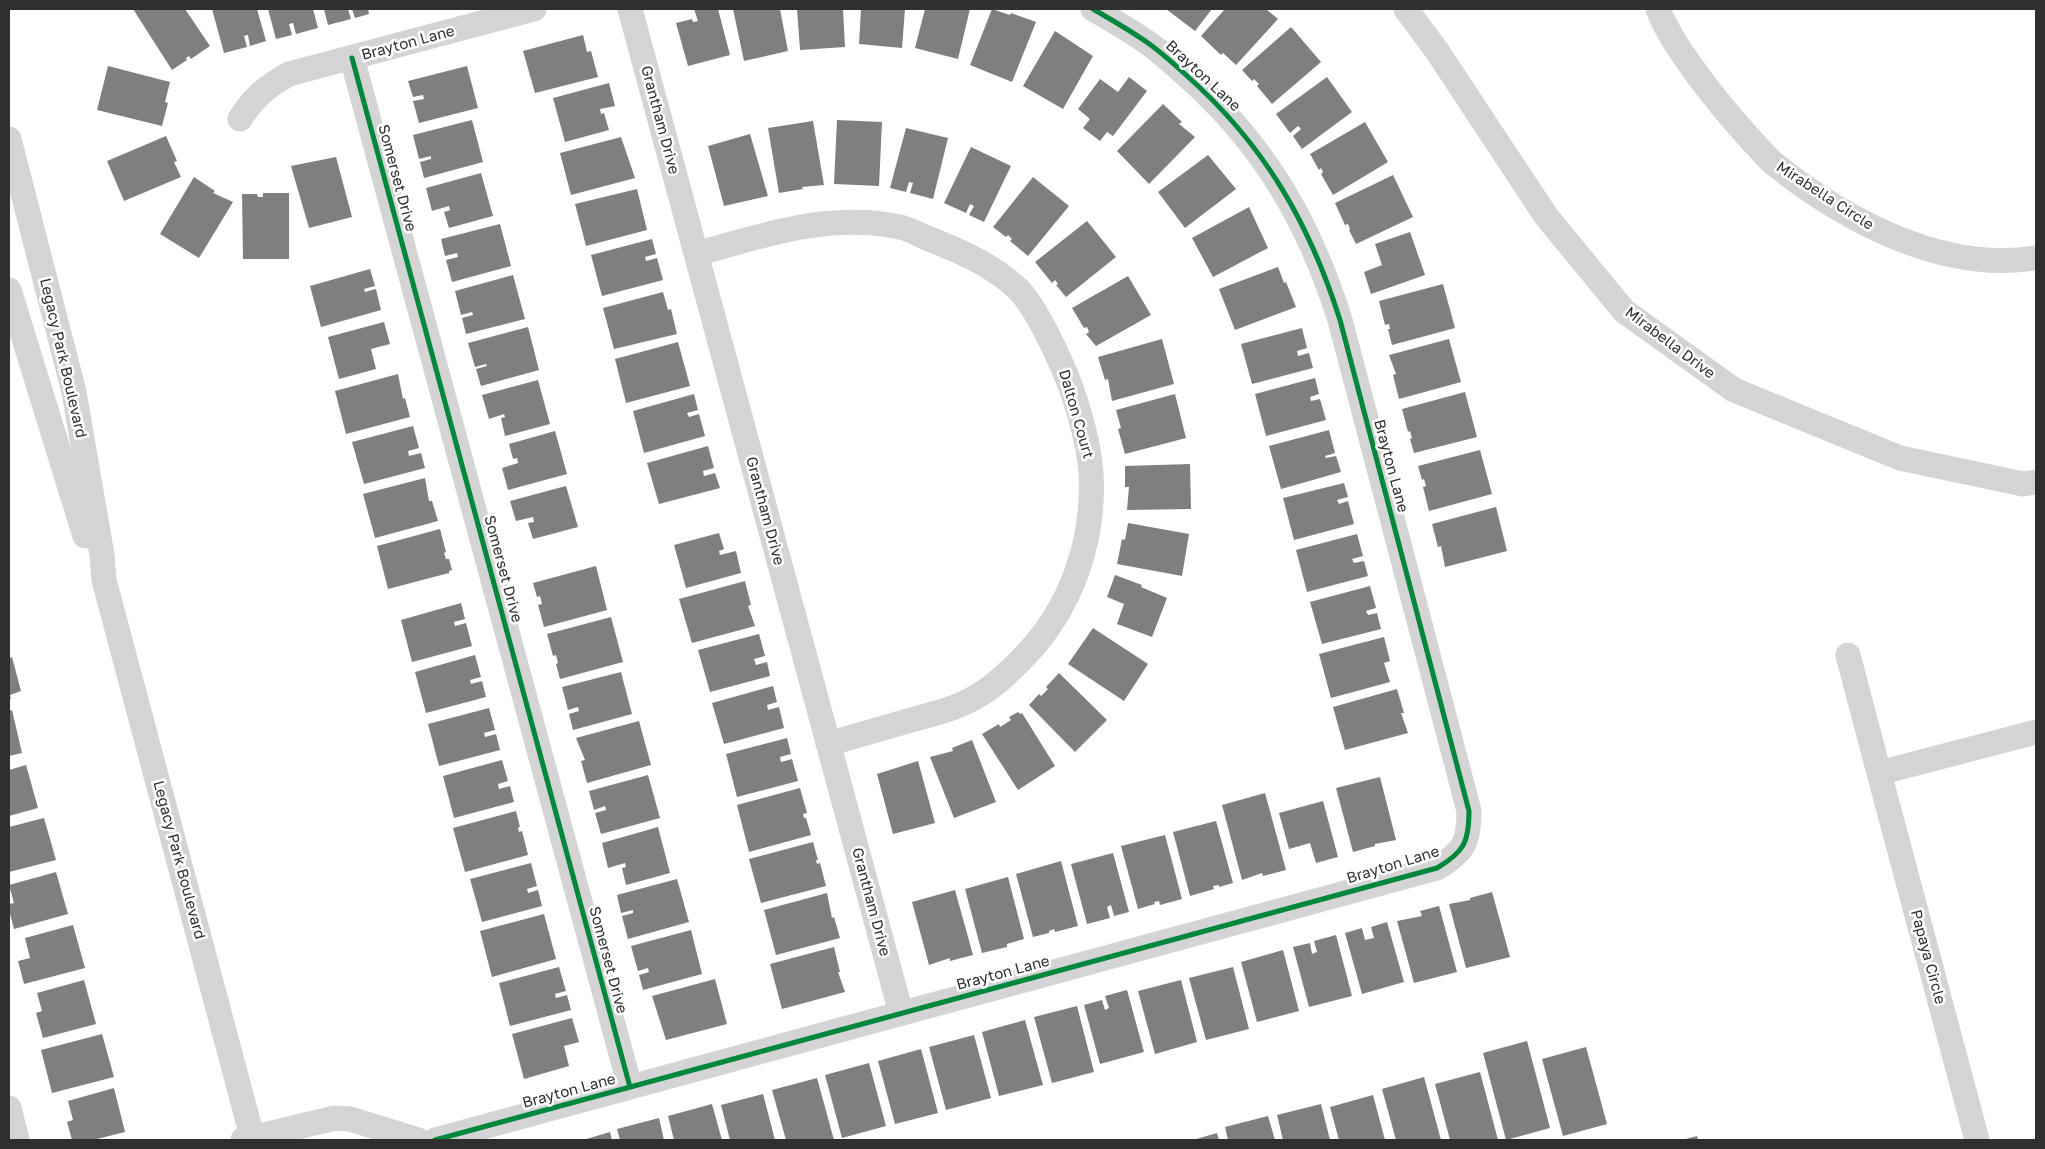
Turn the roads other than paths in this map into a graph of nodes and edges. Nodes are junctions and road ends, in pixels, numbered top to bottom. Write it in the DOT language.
graph roads {
  1 [pos="534,9"];
  2 [pos="630,9"];
  3 [pos="1093,9"];
  4 [pos="1406,9"];
  5 [pos="1658,9"];
  6 [pos="352,58"];
  7 [pos="240,119"];
  8 [pos="9,139"];
  9 [pos="696,254"];
  10 [pos="2036,258"];
  11 [pos="9,290"];
  12 [pos="2036,482"];
  13 [pos="104,580"];
  14 [pos="1848,655"];
  15 [pos="2036,732"];
  16 [pos="828,744"];
  17 [pos="1880,773"];
  18 [pos="901,1013"];
  19 [pos="630,1087"];
  20 [pos="9,1108"];
  21 [pos="250,1139"];
  22 [pos="18,1140"];
  23 [pos="418,1140"];
  24 [pos="435,1140"];
  25 [pos="1977,1140"];
  1 -- 6 [label="street, Brayton Lane"];
  2 -- 9 [label="street, Grantham Drive"];
  3 -- 18 [label="street, Brayton Lane"];
  4 -- 12 [label="street, Mirabella Drive"];
  5 -- 10 [label="street, Mirabella Circle"];
  6 -- 7 [label="street, Brayton Lane"];
  6 -- 19 [label="street, Somerset Drive"];
  8 -- 13 [label="street, Legacy Park Boulevard"];
  9 -- 16 [label="street, Grantham Drive"];
  9 -- 16 [label="street, Dalton Court"];
  11 -- 13 [label="street, Legacy Park Boulevard"];
  13 -- 21 [label="street, Legacy Park Boulevard"];
  14 -- 17 [label="street, Papaya Circle"];
  15 -- 17 [label="street"];
  16 -- 18 [label="street, Grantham Drive"];
  17 -- 25 [label="street, Papaya Circle"];
  18 -- 19 [label="street, Brayton Lane"];
  19 -- 24 [label="street, Brayton Lane"];
  20 -- 22 [label="street"];
  21 -- 23 [label="street"];
}
